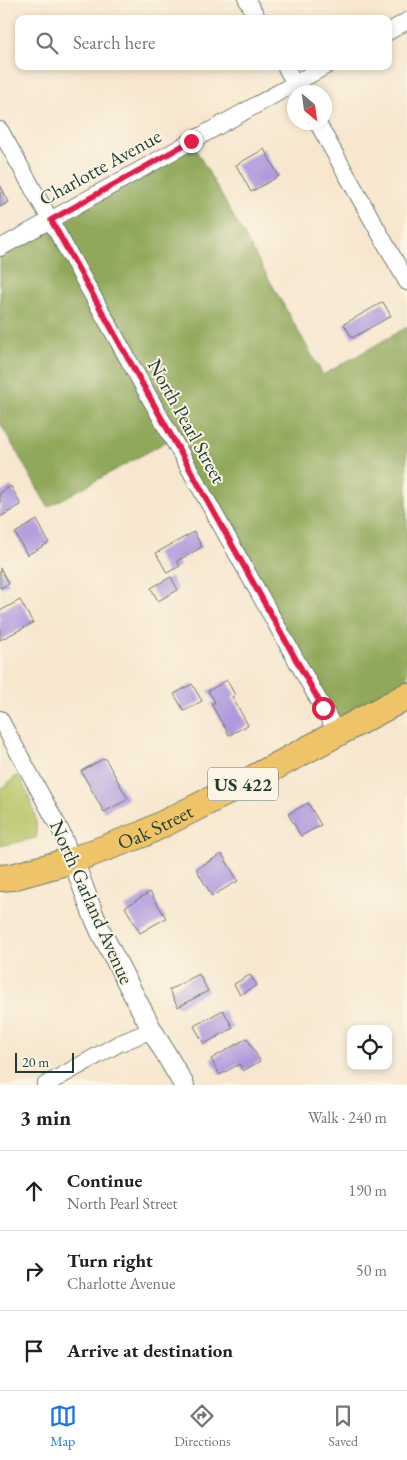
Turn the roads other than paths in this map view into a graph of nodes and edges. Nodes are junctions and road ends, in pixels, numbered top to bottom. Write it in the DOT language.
graph roads {
  1 [pos="247,0"];
  2 [pos="256,15"];
  3 [pos="407,22"];
  4 [pos="392,30"];
  5 [pos="287,70"];
  6 [pos="321,70"];
  7 [pos="295,85"];
  8 [pos="301,85"];
  9 [pos="287,93"];
  10 [pos="0,130"];
  11 [pos="322,130"];
  12 [pos="51,220"];
  13 [pos="0,248"];
  14 [pos="407,282"];
  15 [pos="407,697"];
  16 [pos="0,719"];
  17 [pos="336,733"];
  18 [pos="73,860"];
  19 [pos="0,878"];
  20 [pos="152,1030"];
  21 [pos="45,1085"];
  22 [pos="184,1085"];
  1 -- 2 [label="street"];
  3 -- 4 [label="street"];
  5 -- 7 [label="street"];
  6 -- 8 [label="street, Charlotte Avenue"];
  9 -- 12 [label="street, Charlotte Avenue"];
  10 -- 12 [label="street, North Pearl Street"];
  11 -- 14 [label="street"];
  12 -- 13 [label="street, Charlotte Avenue"];
  12 -- 17 [label="street, North Pearl Street"];
  15 -- 17 [label="highway, Oak Street / US 422"];
  16 -- 18 [label="street, North Garland Avenue"];
  17 -- 18 [label="highway, Oak Street / US 422"];
  18 -- 19 [label="highway, Oak Street / US 422"];
  18 -- 20 [label="street, North Garland Avenue"];
  20 -- 21 [label="street"];
  20 -- 22 [label="street, North Garland Avenue"];
}
